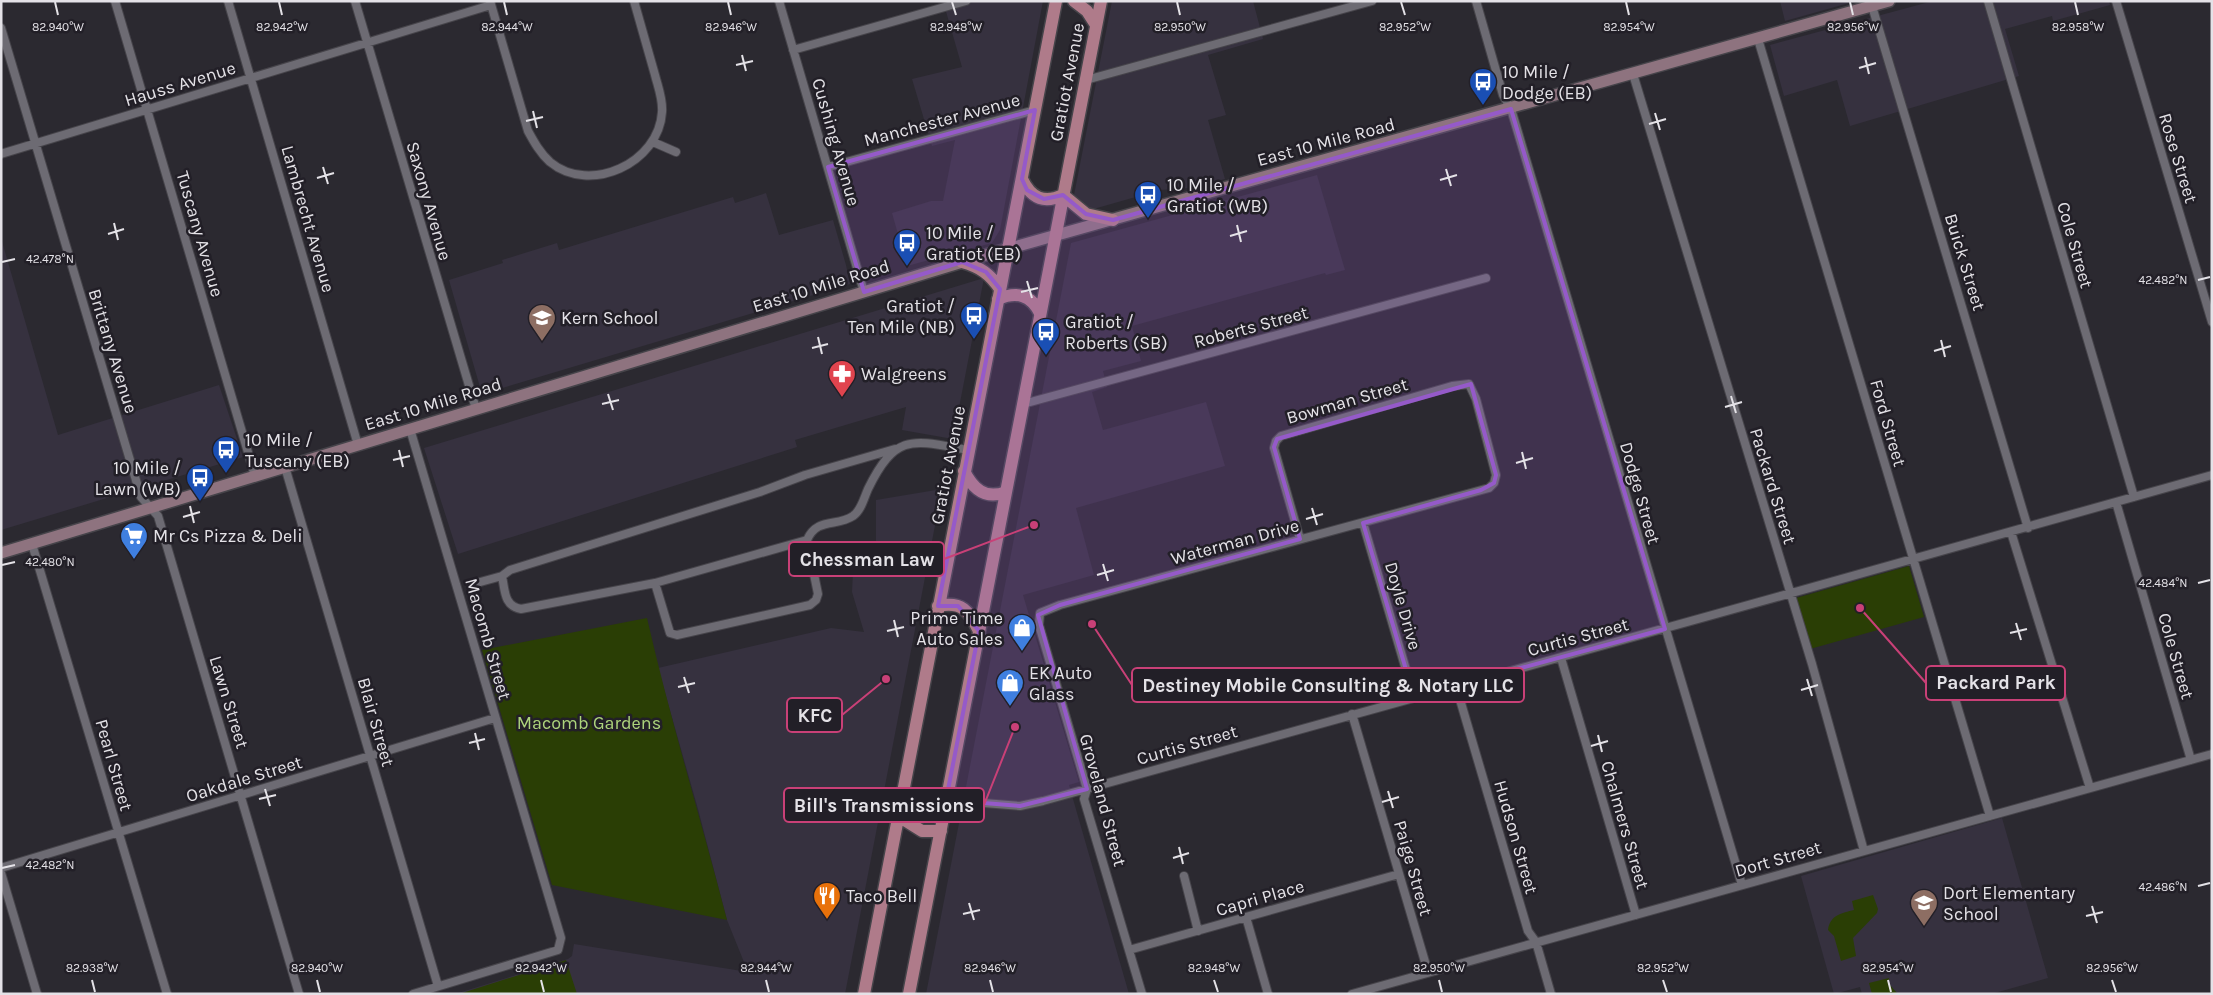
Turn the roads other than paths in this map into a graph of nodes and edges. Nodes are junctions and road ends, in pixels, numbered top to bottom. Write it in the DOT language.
graph roads {
  1 [pos="115,1"];
  2 [pos="228,1"];
  3 [pos="355,1"];
  4 [pos="634,1"];
  5 [pos="778,1"];
  6 [pos="966,1"];
  7 [pos="1074,1"];
  8 [pos="1100,1"];
  9 [pos="1372,1"];
  10 [pos="1476,1"];
  11 [pos="1889,1"];
  12 [pos="1988,1"];
  13 [pos="2116,1"];
  14 [pos="1058,2"];
  15 [pos="490,3"];
  16 [pos="1872,6"];
  17 [pos="1096,25"];
  18 [pos="1,28"];
  19 [pos="1758,39"];
  20 [pos="367,41"];
  21 [pos="794,50"];
  22 [pos="1633,74"];
  23 [pos="250,78"];
  24 [pos="1086,80"];
  25 [pos="147,109"];
  26 [pos="1511,109"];
  27 [pos="1035,110"];
  28 [pos="652,142"];
  29 [pos="36,144"];
  30 [pos="676,152"];
  31 [pos="1,154"];
  32 [pos="828,167"];
  33 [pos="1022,179"];
  34 [pos="1064,195"];
  35 [pos="1113,220"];
  36 [pos="1056,235"];
  37 [pos="1008,249"];
  38 [pos="962,262"];
  39 [pos="1486,278"];
  40 [pos="864,292"];
  41 [pos="999,294"];
  42 [pos="1040,313"];
  43 [pos="2212,322"];
  44 [pos="1023,404"];
  45 [pos="476,409"];
  46 [pos="410,429"];
  47 [pos="358,445"];
  48 [pos="894,449"];
  49 [pos="968,450"];
  50 [pos="285,467"];
  51 [pos="964,471"];
  52 [pos="2212,475"];
  53 [pos="256,476"];
  54 [pos="1494,483"];
  55 [pos="1006,492"];
  56 [pos="2134,497"];
  57 [pos="2116,502"];
  58 [pos="152,507"];
  59 [pos="1364,523"];
  60 [pos="2028,528"];
  61 [pos="2012,532"];
  62 [pos="1300,539"];
  63 [pos="807,540"];
  64 [pos="32,544"];
  65 [pos="1,553"];
  66 [pos="1912,560"];
  67 [pos="502,576"];
  68 [pos="654,583"];
  69 [pos="473,584"];
  70 [pos="1789,594"];
  71 [pos="938,606"];
  72 [pos="1040,614"];
  73 [pos="1664,629"];
  74 [pos="979,631"];
  75 [pos="1561,658"];
  76 [pos="1456,686"];
  77 [pos="1414,697"];
  78 [pos="1352,714"];
  79 [pos="495,718"];
  80 [pos="2212,754"];
  81 [pos="370,756"];
  82 [pos="2191,760"];
  83 [pos="2090,788"];
  84 [pos="1087,789"];
  85 [pos="241,796"];
  86 [pos="946,800"];
  87 [pos="898,816"];
  88 [pos="1990,816"];
  89 [pos="940,831"];
  90 [pos="118,833"];
  91 [pos="1864,851"];
  92 [pos="1,868"];
  93 [pos="1,873"];
  94 [pos="1399,874"];
  95 [pos="1184,876"];
  96 [pos="1742,885"];
  97 [pos="1636,914"];
  98 [pos="1246,917"];
  99 [pos="1198,931"];
  100 [pos="1536,942"];
  101 [pos="1129,950"];
  102 [pos="1428,972"];
  103 [pos="438,986"];
  104 [pos="37,994"];
  105 [pos="167,994"];
  106 [pos="299,994"];
  107 [pos="413,994"];
  108 [pos="864,994"];
  109 [pos="909,994"];
  110 [pos="1142,994"];
  111 [pos="1268,994"];
  112 [pos="1352,994"];
  113 [pos="1551,994"];
  1 -- 25 [label="street, Tuscany Avenue"];
  2 -- 23 [label="street, Lambrecht Avenue"];
  3 -- 20 [label="street, Saxony Avenue"];
  4 -- 28 [label="street"];
  5 -- 21 [label="street, Cushing Avenue"];
  6 -- 21 [label="street"];
  7 -- 17 [label="main road"];
  8 -- 17 [label="main road, Gratiot Avenue"];
  9 -- 24 [label="street"];
  10 -- 26 [label="street, Dodge Street"];
  11 -- 16 [label="main road, East 10 Mile Road"];
  12 -- 56 [label="street, Cole Street"];
  13 -- 43 [label="street, Rose Street"];
  14 -- 27 [label="main road, Gratiot Avenue"];
  15 -- 20 [label="street, Hauss Avenue"];
  15 -- 28 [label="street"];
  16 -- 19 [label="main road, East 10 Mile Road"];
  16 -- 60 [label="street, Buick Street"];
  17 -- 24 [label="main road, Gratiot Avenue"];
  18 -- 29 [label="street, Brittany Avenue"];
  19 -- 22 [label="main road, East 10 Mile Road"];
  19 -- 66 [label="street, Ford Street"];
  20 -- 23 [label="street, Hauss Avenue"];
  20 -- 45 [label="street, Saxony Avenue"];
  21 -- 32 [label="street, Cushing Avenue"];
  22 -- 26 [label="main road, East 10 Mile Road"];
  22 -- 70 [label="street, Packard Street"];
  23 -- 25 [label="street, Hauss Avenue"];
  23 -- 47 [label="street, Lambrecht Avenue"];
  24 -- 34 [label="main road, Gratiot Avenue"];
  25 -- 29 [label="street, Hauss Avenue"];
  25 -- 53 [label="street, Tuscany Avenue"];
  26 -- 35 [label="main road, East 10 Mile Road"];
  26 -- 73 [label="street, Dodge Street"];
  27 -- 32 [label="street, Manchester Avenue"];
  27 -- 33 [label="main road, Gratiot Avenue"];
  28 -- 30 [label="street"];
  29 -- 31 [label="street, Hauss Avenue"];
  29 -- 58 [label="street, Brittany Avenue"];
  32 -- 40 [label="street, Cushing Avenue"];
  33 -- 34 [label="main road"];
  33 -- 37 [label="main road, Gratiot Avenue"];
  34 -- 35 [label="main road"];
  34 -- 36 [label="main road, Gratiot Avenue"];
  35 -- 36 [label="main road, East 10 Mile Road"];
  36 -- 37 [label="main road, East 10 Mile Road"];
  36 -- 42 [label="main road, Gratiot Avenue"];
  37 -- 38 [label="main road, East 10 Mile Road"];
  37 -- 41 [label="main road, Gratiot Avenue"];
  38 -- 40 [label="main road, East 10 Mile Road"];
  38 -- 41 [label="main road"];
  39 -- 44 [label="street, Roberts Street"];
  40 -- 45 [label="main road, East 10 Mile Road"];
  41 -- 42 [label="main road"];
  41 -- 49 [label="main road, Gratiot Avenue"];
  42 -- 44 [label="main road, Gratiot Avenue"];
  44 -- 55 [label="main road, Gratiot Avenue"];
  45 -- 46 [label="main road, East 10 Mile Road"];
  46 -- 47 [label="main road, East 10 Mile Road"];
  46 -- 79 [label="street, Macomb Street"];
  47 -- 50 [label="main road, East 10 Mile Road"];
  48 -- 49 [label="street"];
  48 -- 63 [label="street"];
  48 -- 67 [label="street"];
  49 -- 51 [label="main road, Gratiot Avenue"];
  50 -- 53 [label="main road, East 10 Mile Road"];
  50 -- 81 [label="street, Blair Street"];
  51 -- 55 [label="main road"];
  51 -- 71 [label="main road, Gratiot Avenue"];
  52 -- 56 [label="street"];
  53 -- 58 [label="main road"];
  54 -- 59 [label="street, Waterman Drive"];
  54 -- 62 [label="street, Bowman Street"];
  55 -- 74 [label="main road, Gratiot Avenue"];
  56 -- 57 [label="street, Curtis Street"];
  57 -- 60 [label="street, Curtis Street"];
  57 -- 82 [label="street, Cole Street"];
  58 -- 64 [label="main road"];
  58 -- 85 [label="street, Lawn Street"];
  59 -- 62 [label="street, Waterman Drive"];
  59 -- 77 [label="street, Doyle Drive"];
  60 -- 61 [label="street, Curtis Street"];
  61 -- 66 [label="street, Curtis Street"];
  61 -- 83 [label="street"];
  62 -- 72 [label="street, Waterman Drive"];
  63 -- 68 [label="street"];
  63 -- 68 [label="street"];
  64 -- 65 [label="main road"];
  64 -- 90 [label="street, Pearl Street"];
  66 -- 70 [label="street, Curtis Street"];
  66 -- 88 [label="street, Ford Street"];
  67 -- 68 [label="street"];
  67 -- 69 [label="street"];
  70 -- 73 [label="street, Curtis Street"];
  70 -- 91 [label="street, Packard Street"];
  71 -- 74 [label="main road"];
  71 -- 87 [label="main road, Gratiot Avenue"];
  72 -- 84 [label="street, Groveland Street"];
  73 -- 75 [label="street, Curtis Street"];
  73 -- 96 [label="street, Dodge Street"];
  74 -- 86 [label="main road, Gratiot Avenue"];
  75 -- 76 [label="street, Curtis Street"];
  75 -- 97 [label="street, Chalmers Street"];
  76 -- 77 [label="street, Curtis Street"];
  76 -- 100 [label="street, Hudson Street"];
  77 -- 78 [label="street, Curtis Street"];
  78 -- 84 [label="street, Curtis Street"];
  78 -- 94 [label="street, Paige Street"];
  79 -- 81 [label="street, Oakdale Street"];
  79 -- 103 [label="street, Macomb Street"];
  80 -- 82 [label="street, Dort Street"];
  81 -- 85 [label="street, Oakdale Street"];
  81 -- 103 [label="street, Blair Street"];
  82 -- 83 [label="street, Dort Street"];
  83 -- 88 [label="street, Dort Street"];
  84 -- 86 [label="street, Curtis Street"];
  84 -- 101 [label="street, Groveland Street"];
  85 -- 90 [label="street, Oakdale Street"];
  85 -- 106 [label="street, Lawn Street"];
  86 -- 89 [label="main road, Gratiot Avenue"];
  87 -- 89 [label="main road"];
  87 -- 108 [label="main road, Gratiot Avenue"];
  88 -- 91 [label="street, Dort Street"];
  89 -- 109 [label="main road, Gratiot Avenue"];
  90 -- 92 [label="street, Oakdale Street"];
  90 -- 105 [label="street, Pearl Street"];
  91 -- 96 [label="street, Dort Street"];
  93 -- 104 [label="street"];
  94 -- 98 [label="street, Capri Place"];
  94 -- 102 [label="street, Paige Street"];
  95 -- 99 [label="street"];
  96 -- 97 [label="street, Dort Street"];
  97 -- 100 [label="street, Dort Street"];
  98 -- 99 [label="street, Capri Place"];
  98 -- 111 [label="street"];
  99 -- 101 [label="street, Capri Place"];
  100 -- 102 [label="street, Dort Street"];
  100 -- 113 [label="street, Hudson Street"];
  101 -- 110 [label="street, Groveland Street"];
  102 -- 112 [label="street, Dort Street"];
  103 -- 107 [label="street"];
}
